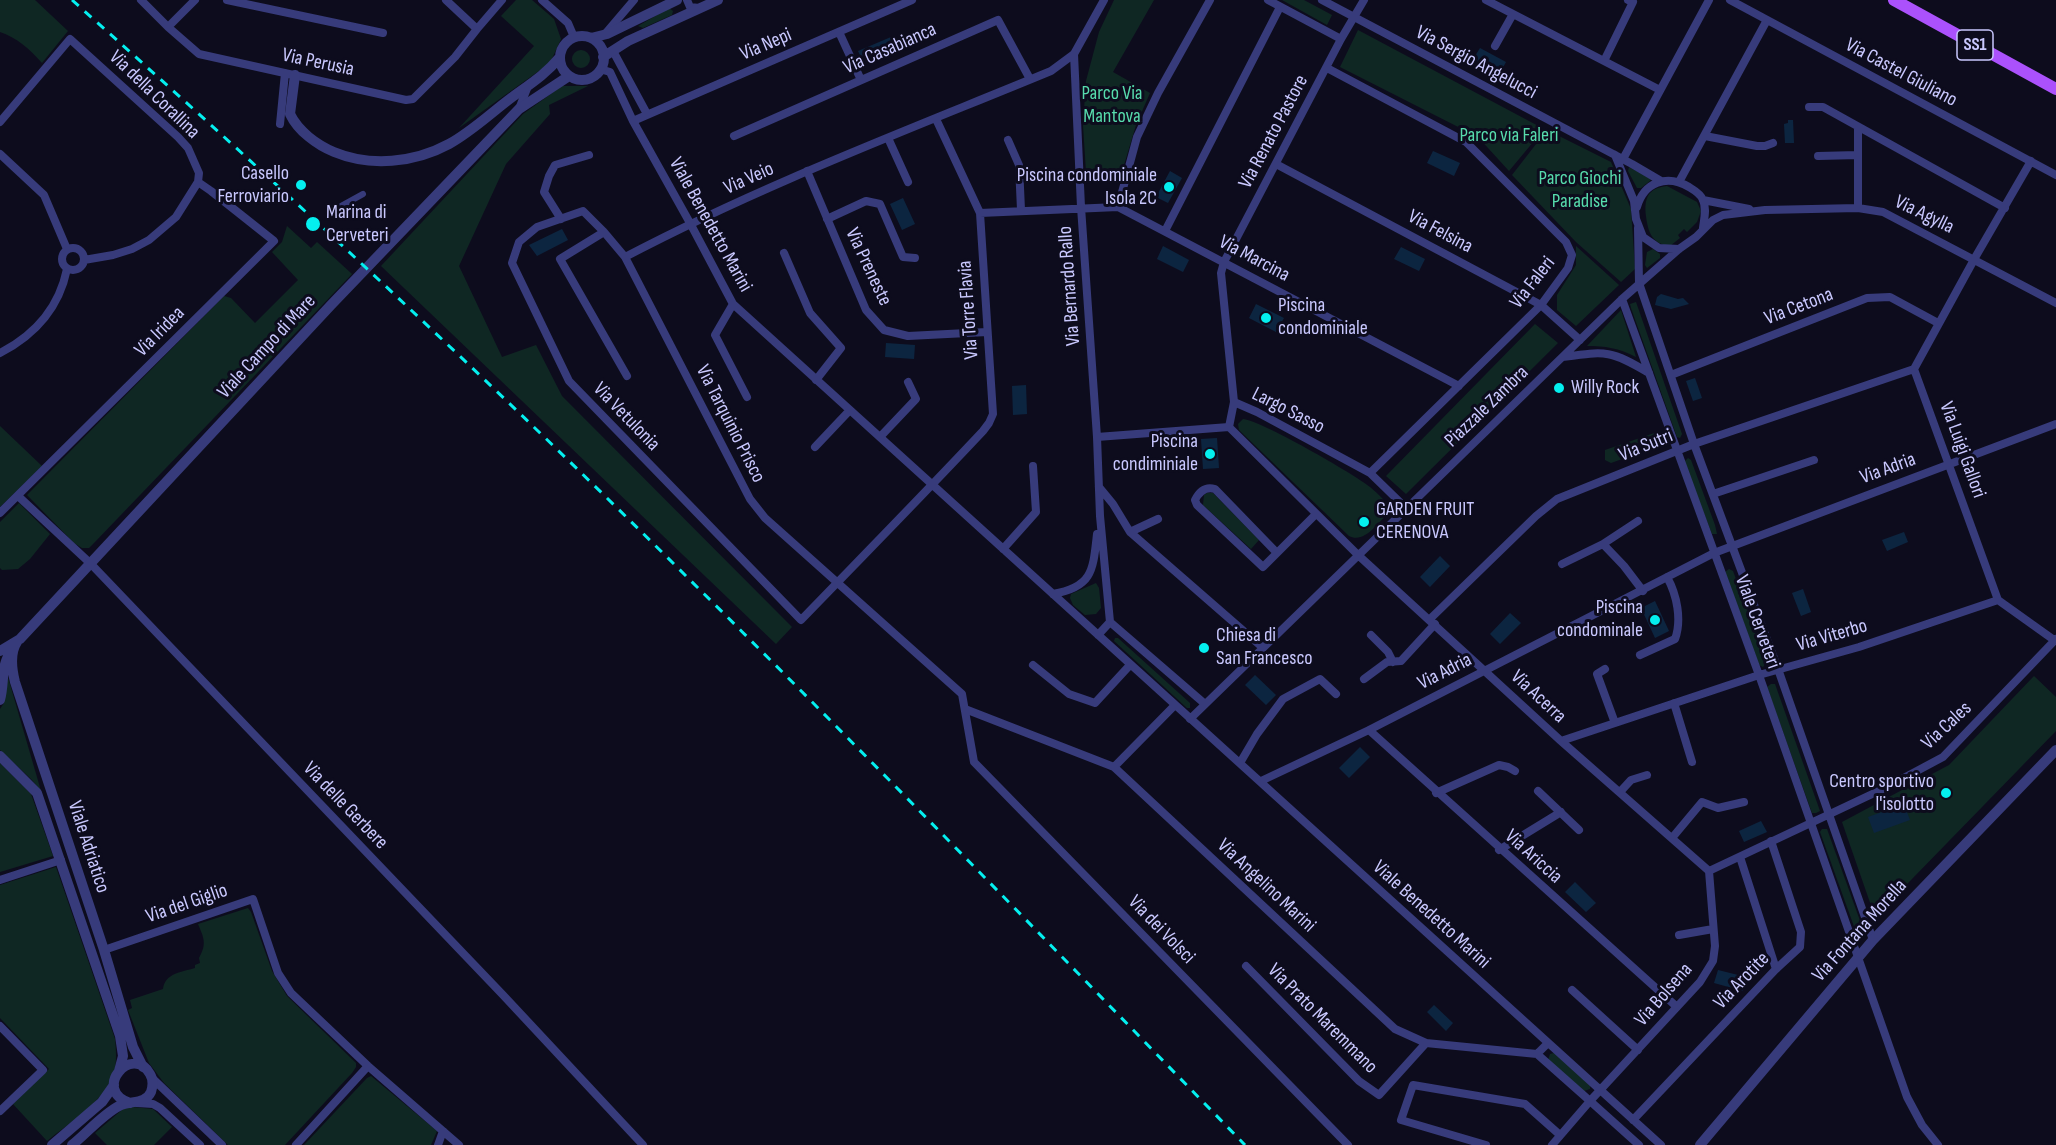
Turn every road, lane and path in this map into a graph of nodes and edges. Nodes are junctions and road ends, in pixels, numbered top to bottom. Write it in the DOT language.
graph roads {
  1 [pos="141,0"];
  2 [pos="195,0"];
  3 [pos="227,0"];
  4 [pos="446,0"];
  5 [pos="502,0"];
  6 [pos="542,0"];
  7 [pos="634,0"];
  8 [pos="677,0"];
  9 [pos="687,0"];
  10 [pos="718,0"];
  11 [pos="912,0"];
  12 [pos="1104,0"];
  13 [pos="1210,0"];
  14 [pos="1268,0"];
  15 [pos="1322,0"];
  16 [pos="1364,0"];
  17 [pos="1486,0"];
  18 [pos="1709,0"];
  19 [pos="1730,0"];
  20 [pos="1894,0"];
  21 [pos="1632,1"];
  22 [pos="1280,7"];
  23 [pos="700,8"];
  24 [pos="1513,14"];
  25 [pos="1354,17"];
  26 [pos="1767,20"];
  27 [pos="168,27"];
  28 [pos="477,28"];
  29 [pos="839,32"];
  30 [pos="383,33"];
  31 [pos="605,34"];
  32 [pos="574,38"];
  33 [pos="591,38"];
  34 [pos="1341,39"];
  35 [pos="1495,46"];
  36 [pos="613,51"];
  37 [pos="1074,54"];
  38 [pos="560,57"];
  39 [pos="603,57"];
  40 [pos="1604,61"];
  41 [pos="1326,68"];
  42 [pos="600,69"];
  43 [pos="290,74"];
  44 [pos="569,76"];
  45 [pos="1030,79"];
  46 [pos="861,80"];
  47 [pos="528,86"];
  48 [pos="2056,89"];
  49 [pos="1660,90"];
  50 [pos="1809,107"];
  51 [pos="519,109"];
  52 [pos="647,114"];
  53 [pos="936,119"];
  54 [pos="633,121"];
  55 [pos="0,122"];
  56 [pos="280,124"];
  57 [pos="1858,127"];
  58 [pos="734,136"];
  59 [pos="1705,136"];
  60 [pos="888,138"];
  61 [pos="1008,140"];
  62 [pos="1773,143"];
  63 [pos="0,154"];
  64 [pos="589,155"];
  65 [pos="1858,155"];
  66 [pos="1818,156"];
  67 [pos="1619,157"];
  68 [pos="2031,162"];
  69 [pos="1276,164"];
  70 [pos="807,171"];
  71 [pos="2056,175"];
  72 [pos="1661,181"];
  73 [pos="198,182"];
  74 [pos="908,182"];
  75 [pos="1680,183"];
  76 [pos="363,194"];
  77 [pos="1703,200"];
  78 [pos="1081,207"];
  79 [pos="1118,207"];
  80 [pos="1858,208"];
  81 [pos="2005,208"];
  82 [pos="334,210"];
  83 [pos="1021,210"];
  84 [pos="1636,210"];
  85 [pos="1765,210"];
  86 [pos="980,213"];
  87 [pos="561,219"];
  88 [pos="827,219"];
  89 [pos="690,223"];
  90 [pos="1638,228"];
  91 [pos="1703,228"];
  92 [pos="1165,231"];
  93 [pos="604,232"];
  94 [pos="67,249"];
  95 [pos="1679,249"];
  96 [pos="784,253"];
  97 [pos="625,257"];
  98 [pos="915,258"];
  99 [pos="1975,258"];
  100 [pos="84,260"];
  101 [pos="1224,262"];
  102 [pos="67,269"];
  103 [pos="1639,283"];
  104 [pos="1622,299"];
  105 [pos="2056,303"];
  106 [pos="733,304"];
  107 [pos="1541,305"];
  108 [pos="1938,323"];
  109 [pos="987,332"];
  110 [pos="1580,340"];
  111 [pos="0,354"];
  112 [pos="1563,357"];
  113 [pos="1914,369"];
  114 [pos="1648,373"];
  115 [pos="1671,375"];
  116 [pos="627,376"];
  117 [pos="816,380"];
  118 [pos="908,382"];
  119 [pos="1459,386"];
  120 [pos="747,397"];
  121 [pos="1234,402"];
  122 [pos="850,411"];
  123 [pos="2056,424"];
  124 [pos="1229,427"];
  125 [pos="880,437"];
  126 [pos="1096,437"];
  127 [pos="1694,444"];
  128 [pos="815,447"];
  129 [pos="1677,451"];
  130 [pos="1814,460"];
  131 [pos="1950,464"];
  132 [pos="1032,466"];
  133 [pos="1370,474"];
  134 [pos="932,485"];
  135 [pos="1099,486"];
  136 [pos="1713,494"];
  137 [pos="18,496"];
  138 [pos="1406,508"];
  139 [pos="0,513"];
  140 [pos="1316,514"];
  141 [pos="1100,516"];
  142 [pos="1158,519"];
  143 [pos="1638,521"];
  144 [pos="1130,531"];
  145 [pos="1603,544"];
  146 [pos="1732,545"];
  147 [pos="1003,549"];
  148 [pos="1714,552"];
  149 [pos="1277,553"];
  150 [pos="1358,555"];
  151 [pos="91,564"];
  152 [pos="1562,564"];
  153 [pos="1667,578"];
  154 [pos="837,582"];
  155 [pos="1643,591"];
  156 [pos="1053,594"];
  157 [pos="1998,600"];
  158 [pos="801,620"];
  159 [pos="1110,622"];
  160 [pos="1433,622"];
  161 [pos="1098,635"];
  162 [pos="1371,635"];
  163 [pos="2055,640"];
  164 [pos="8,646"];
  165 [pos="1262,647"];
  166 [pos="1640,654"];
  167 [pos="1393,662"];
  168 [pos="1033,665"];
  169 [pos="1131,665"];
  170 [pos="1605,669"];
  171 [pos="1778,669"];
  172 [pos="1485,670"];
  173 [pos="1759,675"];
  174 [pos="1,679"];
  175 [pos="1364,679"];
  176 [pos="1336,694"];
  177 [pos="0,700"];
  178 [pos="1674,703"];
  179 [pos="1205,704"];
  180 [pos="1175,705"];
  181 [pos="964,709"];
  182 [pos="1190,719"];
  183 [pos="1615,723"];
  184 [pos="1369,730"];
  185 [pos="1561,741"];
  186 [pos="2056,750"];
  187 [pos="0,756"];
  188 [pos="1692,762"];
  189 [pos="1240,763"];
  190 [pos="1114,767"];
  191 [pos="1515,771"];
  192 [pos="1647,775"];
  193 [pos="1261,781"];
  194 [pos="1539,791"];
  195 [pos="1620,792"];
  196 [pos="1436,793"];
  197 [pos="1744,802"];
  198 [pos="1561,812"];
  199 [pos="1829,814"];
  200 [pos="1810,823"];
  201 [pos="1579,830"];
  202 [pos="1672,838"];
  203 [pos="1771,841"];
  204 [pos="1500,850"];
  205 [pos="1740,856"];
  206 [pos="61,860"];
  207 [pos="1709,871"];
  208 [pos="0,880"];
  209 [pos="1713,929"];
  210 [pos="1679,935"];
  211 [pos="1873,940"];
  212 [pos="104,950"];
  213 [pos="1857,958"];
  214 [pos="1246,966"];
  215 [pos="1776,969"];
  216 [pos="1572,990"];
  217 [pos="1677,1007"];
  218 [pos="0,1026"];
  219 [pos="1426,1043"];
  220 [pos="1548,1044"];
  221 [pos="1638,1050"];
  222 [pos="1537,1054"];
  223 [pos="143,1066"];
  224 [pos="368,1066"];
  225 [pos="118,1071"];
  226 [pos="152,1078"];
  227 [pos="114,1085"];
  228 [pos="1601,1090"];
  229 [pos="1590,1101"];
  230 [pos="134,1103"];
  231 [pos="0,1111"];
  232 [pos="1633,1120"];
  233 [pos="443,1131"];
  234 [pos="1560,1135"];
  235 [pos="52,1145"];
  236 [pos="72,1145"];
  237 [pos="200,1145"];
  238 [pos="222,1145"];
  239 [pos="296,1145"];
  240 [pos="438,1145"];
  241 [pos="459,1145"];
  242 [pos="643,1145"];
  243 [pos="1348,1145"];
  244 [pos="1486,1145"];
  245 [pos="1552,1145"];
  246 [pos="1639,1145"];
  247 [pos="1661,1145"];
  248 [pos="1700,1145"];
  249 [pos="1938,1145"];
  1 -- 27 [label="street, Via Perusia"];
  2 -- 27 [label="street"];
  3 -- 30 [label="street"];
  4 -- 28 [label="street"];
  5 -- 28 [label="street"];
  6 -- 32 [label="street"];
  7 -- 31 [label="street"];
  8 -- 31 [label="street"];
  9 -- 23 [label="street"];
  10 -- 23 [label="street"];
  11 -- 29 [label="street, Via Nepi"];
  12 -- 37 [label="street, Via Veio"];
  13 -- 79 [label="street"];
  14 -- 22 [label="street"];
  15 -- 25 [label="street, Via Sergio Angelucci"];
  16 -- 25 [label="street, Via Renato Pastore"];
  17 -- 24 [label="street"];
  18 -- 49 [label="street"];
  19 -- 26 [label="street, Via Castel Giuliano"];
  20 -- 48 [label="main road, SS1"];
  21 -- 40 [label="street"];
  22 -- 34 [label="street"];
  22 -- 92 [label="street"];
  23 -- 36 [label="street"];
  24 -- 35 [label="street"];
  24 -- 40 [label="street"];
  25 -- 34 [label="street, Via Renato Pastore"];
  25 -- 67 [label="street, Via Sergio Angelucci"];
  26 -- 59 [label="street"];
  26 -- 68 [label="street, Via Castel Giuliano"];
  27 -- 43 [label="street, Via Perusia"];
  28 -- 43 [label="street, Via Perusia"];
  29 -- 46 [label="street"];
  29 -- 52 [label="street, Via Nepi"];
  31 -- 33 [label="street"];
  32 -- 33 [label="street"];
  32 -- 38 [label="street"];
  33 -- 39 [label="street"];
  34 -- 41 [label="street, Via Renato Pastore"];
  36 -- 39 [label="street"];
  36 -- 52 [label="street"];
  37 -- 45 [label="street, Via Veio"];
  37 -- 78 [label="street, Via Bernardo Rallo"];
  38 -- 44 [label="street"];
  38 -- 47 [label="street"];
  39 -- 42 [label="street"];
  40 -- 49 [label="street"];
  41 -- 69 [label="street, Via Renato Pastore"];
  41 -- 107 [label="street, Via Faleri"];
  42 -- 44 [label="street"];
  42 -- 54 [label="street, Viale Benedetto Marini"];
  43 -- 47 [label="street"];
  43 -- 56 [label="street"];
  44 -- 51 [label="street, Viale Campo di Mare"];
  45 -- 46 [label="street, Via Casabianca"];
  45 -- 53 [label="street, Via Veio"];
  46 -- 58 [label="street, Via Casabianca"];
  47 -- 51 [label="street"];
  49 -- 67 [label="street"];
  50 -- 57 [label="street"];
  51 -- 151 [label="street, Viale Campo di Mare"];
  52 -- 54 [label="street, Via Nepi"];
  53 -- 60 [label="street, Via Veio"];
  53 -- 86 [label="street, Via Torre Flavia"];
  54 -- 89 [label="street, Viale Benedetto Marini"];
  55 -- 73 [label="street, Via della Corallina"];
  57 -- 65 [label="street"];
  57 -- 81 [label="street"];
  59 -- 62 [label="street"];
  59 -- 75 [label="street"];
  60 -- 70 [label="street, Via Veio"];
  60 -- 74 [label="street"];
  61 -- 83 [label="street"];
  63 -- 94 [label="street"];
  64 -- 87 [label="street"];
  65 -- 66 [label="street"];
  65 -- 80 [label="street"];
  67 -- 72 [label="street, Via Sergio Angelucci"];
  67 -- 84 [label="street"];
  68 -- 71 [label="street, Via Castel Giuliano"];
  68 -- 81 [label="street"];
  69 -- 101 [label="street, Via Renato Pastore"];
  69 -- 107 [label="street, Via Felsina"];
  70 -- 88 [label="street, Via Preneste"];
  70 -- 89 [label="street, Via Veio"];
  72 -- 75 [label="street"];
  72 -- 84 [label="street"];
  73 -- 100 [label="street"];
  73 -- 137 [label="street, Via Iridea"];
  75 -- 77 [label="street"];
  76 -- 82 [label="street"];
  77 -- 85 [label="street"];
  77 -- 91 [label="street"];
  78 -- 79 [label="street, Via Marcina"];
  78 -- 83 [label="street, Via Marcina"];
  78 -- 126 [label="street, Via Bernardo Rallo"];
  79 -- 92 [label="street, Via Marcina"];
  80 -- 85 [label="street, Via Agylla"];
  80 -- 99 [label="street, Via Agylla"];
  81 -- 99 [label="street"];
  83 -- 86 [label="street, Via Marcina"];
  84 -- 90 [label="street"];
  85 -- 91 [label="street"];
  86 -- 109 [label="street, Via Torre Flavia"];
  87 -- 93 [label="street, Via Vetulonia"];
  87 -- 158 [label="street, Via Vetulonia"];
  88 -- 98 [label="street, Via Preneste"];
  88 -- 109 [label="street, Via Preneste"];
  89 -- 97 [label="street, Via Veio"];
  89 -- 106 [label="street, Viale Benedetto Marini"];
  90 -- 95 [label="street"];
  90 -- 103 [label="street, Viale Cerveteri"];
  91 -- 95 [label="street"];
  92 -- 101 [label="street, Via Marcina"];
  93 -- 97 [label="street, Via Vetulonia"];
  93 -- 116 [label="street, Via Vetulonia"];
  94 -- 100 [label="street"];
  94 -- 102 [label="street"];
  95 -- 103 [label="street, Piazzale Zambra"];
  96 -- 117 [label="street"];
  97 -- 154 [label="street, Via Tarquinio Prisco"];
  99 -- 105 [label="street, Via Agylla"];
  99 -- 108 [label="street"];
  100 -- 102 [label="street"];
  101 -- 119 [label="street, Via Marcina"];
  101 -- 121 [label="street"];
  102 -- 111 [label="street"];
  103 -- 104 [label="street, Piazzale Zambra"];
  103 -- 115 [label="street, Viale Cerveteri"];
  104 -- 110 [label="street, Piazzale Zambra"];
  104 -- 114 [label="street, Viale Cerveteri"];
  106 -- 117 [label="street, Viale Benedetto Marini"];
  106 -- 120 [label="street"];
  107 -- 110 [label="street, Via Felsina"];
  107 -- 119 [label="street, Via Faleri"];
  108 -- 113 [label="street"];
  108 -- 115 [label="street, Via Cetona"];
  109 -- 134 [label="street, Via Torre Flavia"];
  110 -- 112 [label="street, Piazzale Zambra"];
  112 -- 114 [label="street"];
  112 -- 138 [label="street, Piazzale Zambra"];
  113 -- 127 [label="street, Via Sutri"];
  113 -- 131 [label="street, Via Luigi Gallori"];
  114 -- 129 [label="street, Viale Cerveteri"];
  115 -- 127 [label="street, Viale Cerveteri"];
  117 -- 122 [label="street, Viale Benedetto Marini"];
  118 -- 125 [label="street"];
  119 -- 133 [label="street, Via Faleri"];
  121 -- 124 [label="street, Largo Sasso"];
  121 -- 133 [label="street, Largo Sasso"];
  122 -- 125 [label="street, Viale Benedetto Marini"];
  122 -- 128 [label="street"];
  123 -- 131 [label="street, Via Adria"];
  124 -- 126 [label="street"];
  124 -- 140 [label="street"];
  125 -- 134 [label="street, Viale Benedetto Marini"];
  126 -- 135 [label="street, Via Bernardo Rallo"];
  127 -- 129 [label="street, Via Sutri"];
  127 -- 136 [label="street, Viale Cerveteri"];
  129 -- 148 [label="street, Viale Cerveteri"];
  129 -- 160 [label="street, Via Sutri"];
  130 -- 136 [label="street"];
  131 -- 146 [label="street, Via Adria"];
  131 -- 157 [label="street, Via Luigi Gallori"];
  132 -- 147 [label="street"];
  133 -- 138 [label="street, Largo Sasso"];
  134 -- 147 [label="street, Viale Benedetto Marini"];
  134 -- 154 [label="street, Via Torre Flavia"];
  135 -- 141 [label="street, Via Bernardo Rallo"];
  135 -- 144 [label="street"];
  136 -- 146 [label="street, Viale Cerveteri"];
  137 -- 139 [label="street, Via Iridea"];
  137 -- 151 [label="street, Via delle Gerbere"];
  138 -- 150 [label="street, Piazzale Zambra"];
  140 -- 149 [label="street"];
  140 -- 150 [label="street"];
  141 -- 156 [label="street, Via Bernardo Rallo"];
  141 -- 159 [label="street, Via Bernardo Rallo"];
  142 -- 144 [label="street"];
  143 -- 145 [label="street"];
  144 -- 165 [label="street"];
  145 -- 152 [label="street"];
  145 -- 155 [label="street"];
  146 -- 148 [label="street, Via Adria"];
  146 -- 171 [label="street, Viale Cerveteri"];
  147 -- 156 [label="street, Viale Benedetto Marini"];
  148 -- 153 [label="street, Via Adria"];
  148 -- 173 [label="street, Viale Cerveteri"];
  149 -- 149 [label="street"];
  150 -- 160 [label="street, Via Acerra"];
  150 -- 165 [label="street, Piazzale Zambra"];
  151 -- 164 [label="street, Viale Campo di Mare"];
  151 -- 242 [label="street, Via delle Gerbere"];
  153 -- 155 [label="street, Via Adria"];
  153 -- 166 [label="street"];
  154 -- 158 [label="street, Via Torre Flavia"];
  154 -- 181 [label="street, Via Tarquinio Prisco"];
  155 -- 172 [label="street, Via Adria"];
  156 -- 161 [label="street, Viale Benedetto Marini"];
  157 -- 163 [label="street"];
  157 -- 171 [label="street, Via Viterbo"];
  159 -- 161 [label="street"];
  159 -- 179 [label="street"];
  160 -- 167 [label="street"];
  160 -- 172 [label="street, Via Acerra"];
  161 -- 169 [label="street, Viale Benedetto Marini"];
  162 -- 167 [label="street"];
  163 -- 199 [label="street, Via Cales"];
  164 -- 174 [label="street, Viale Campo di Mare"];
  164 -- 212 [label="street, Viale Adriatico"];
  165 -- 179 [label="street, Piazzale Zambra"];
  167 -- 175 [label="street"];
  168 -- 169 [label="street"];
  169 -- 180 [label="street, Viale Benedetto Marini"];
  170 -- 183 [label="street"];
  171 -- 173 [label="street, Via Viterbo"];
  171 -- 199 [label="street, Viale Cerveteri"];
  172 -- 184 [label="street, Via Adria"];
  172 -- 185 [label="street, Via Acerra"];
  173 -- 178 [label="street, Via Viterbo"];
  173 -- 200 [label="street, Viale Cerveteri"];
  174 -- 177 [label="street, Viale Campo di Mare"];
  176 -- 189 [label="street"];
  178 -- 183 [label="street, Via Viterbo"];
  178 -- 188 [label="street"];
  179 -- 182 [label="street, Piazzale Zambra"];
  180 -- 182 [label="street, Viale Benedetto Marini"];
  180 -- 190 [label="street"];
  181 -- 190 [label="street, Via Angelino Marini"];
  181 -- 243 [label="street, Via dei Volsci"];
  182 -- 189 [label="street, Viale Benedetto Marini"];
  183 -- 185 [label="street, Via Viterbo"];
  184 -- 193 [label="street, Via Adria"];
  184 -- 196 [label="street, Via Ariccia"];
  185 -- 195 [label="street, Via Acerra"];
  186 -- 211 [label="street, Via Fontana Morella"];
  187 -- 206 [label="street, Viale Adriatico"];
  189 -- 193 [label="street, Viale Benedetto Marini"];
  190 -- 219 [label="street, Via Angelino Marini"];
  191 -- 196 [label="street"];
  192 -- 195 [label="street"];
  193 -- 220 [label="street, Viale Benedetto Marini"];
  194 -- 198 [label="street"];
  195 -- 202 [label="street, Via Acerra"];
  196 -- 204 [label="street, Via Ariccia"];
  197 -- 202 [label="street"];
  198 -- 201 [label="street"];
  198 -- 204 [label="street"];
  199 -- 200 [label="street, Via Cales"];
  199 -- 211 [label="street, Viale Cerveteri"];
  200 -- 203 [label="street, Via Cales"];
  200 -- 213 [label="street, Viale Cerveteri"];
  202 -- 207 [label="street, Via Acerra"];
  203 -- 205 [label="street, Via Cales"];
  203 -- 215 [label="street, Via Arotite"];
  204 -- 217 [label="street, Via Ariccia"];
  205 -- 207 [label="street, Via Cales"];
  205 -- 215 [label="street"];
  206 -- 208 [label="street"];
  206 -- 225 [label="street, Viale Adriatico"];
  207 -- 209 [label="street, Via Bolsena"];
  209 -- 210 [label="street"];
  209 -- 217 [label="street, Via Bolsena"];
  211 -- 213 [label="street, Via Fontana Morella"];
  212 -- 223 [label="street, Viale Adriatico"];
  212 -- 224 [label="street, Via del Giglio"];
  213 -- 248 [label="street, Via Fontana Morella"];
  213 -- 249 [label="street, Viale Cerveteri"];
  214 -- 219 [label="street, Via Prato Maremmano"];
  215 -- 232 [label="street, Via Arotite"];
  216 -- 221 [label="street"];
  217 -- 221 [label="street, Via Bolsena"];
  218 -- 231 [label="street"];
  219 -- 222 [label="street, Via Angelino Marini"];
  220 -- 222 [label="street"];
  220 -- 228 [label="street, Viale Benedetto Marini"];
  221 -- 228 [label="street, Via Bolsena"];
  222 -- 229 [label="street"];
  223 -- 225 [label="street"];
  223 -- 226 [label="street"];
  224 -- 233 [label="street"];
  224 -- 239 [label="street"];
  225 -- 227 [label="street"];
  226 -- 230 [label="street"];
  226 -- 238 [label="street"];
  227 -- 230 [label="street"];
  227 -- 235 [label="street"];
  228 -- 229 [label="street, Via Bolsena"];
  228 -- 232 [label="street, Viale Benedetto Marini"];
  229 -- 234 [label="street, Via Bolsena"];
  229 -- 246 [label="street"];
  230 -- 236 [label="street"];
  230 -- 237 [label="street"];
  232 -- 247 [label="street, Viale Benedetto Marini"];
  233 -- 240 [label="street"];
  233 -- 241 [label="street"];
  234 -- 244 [label="street"];
  234 -- 245 [label="street, Via Bolsena"];
}
